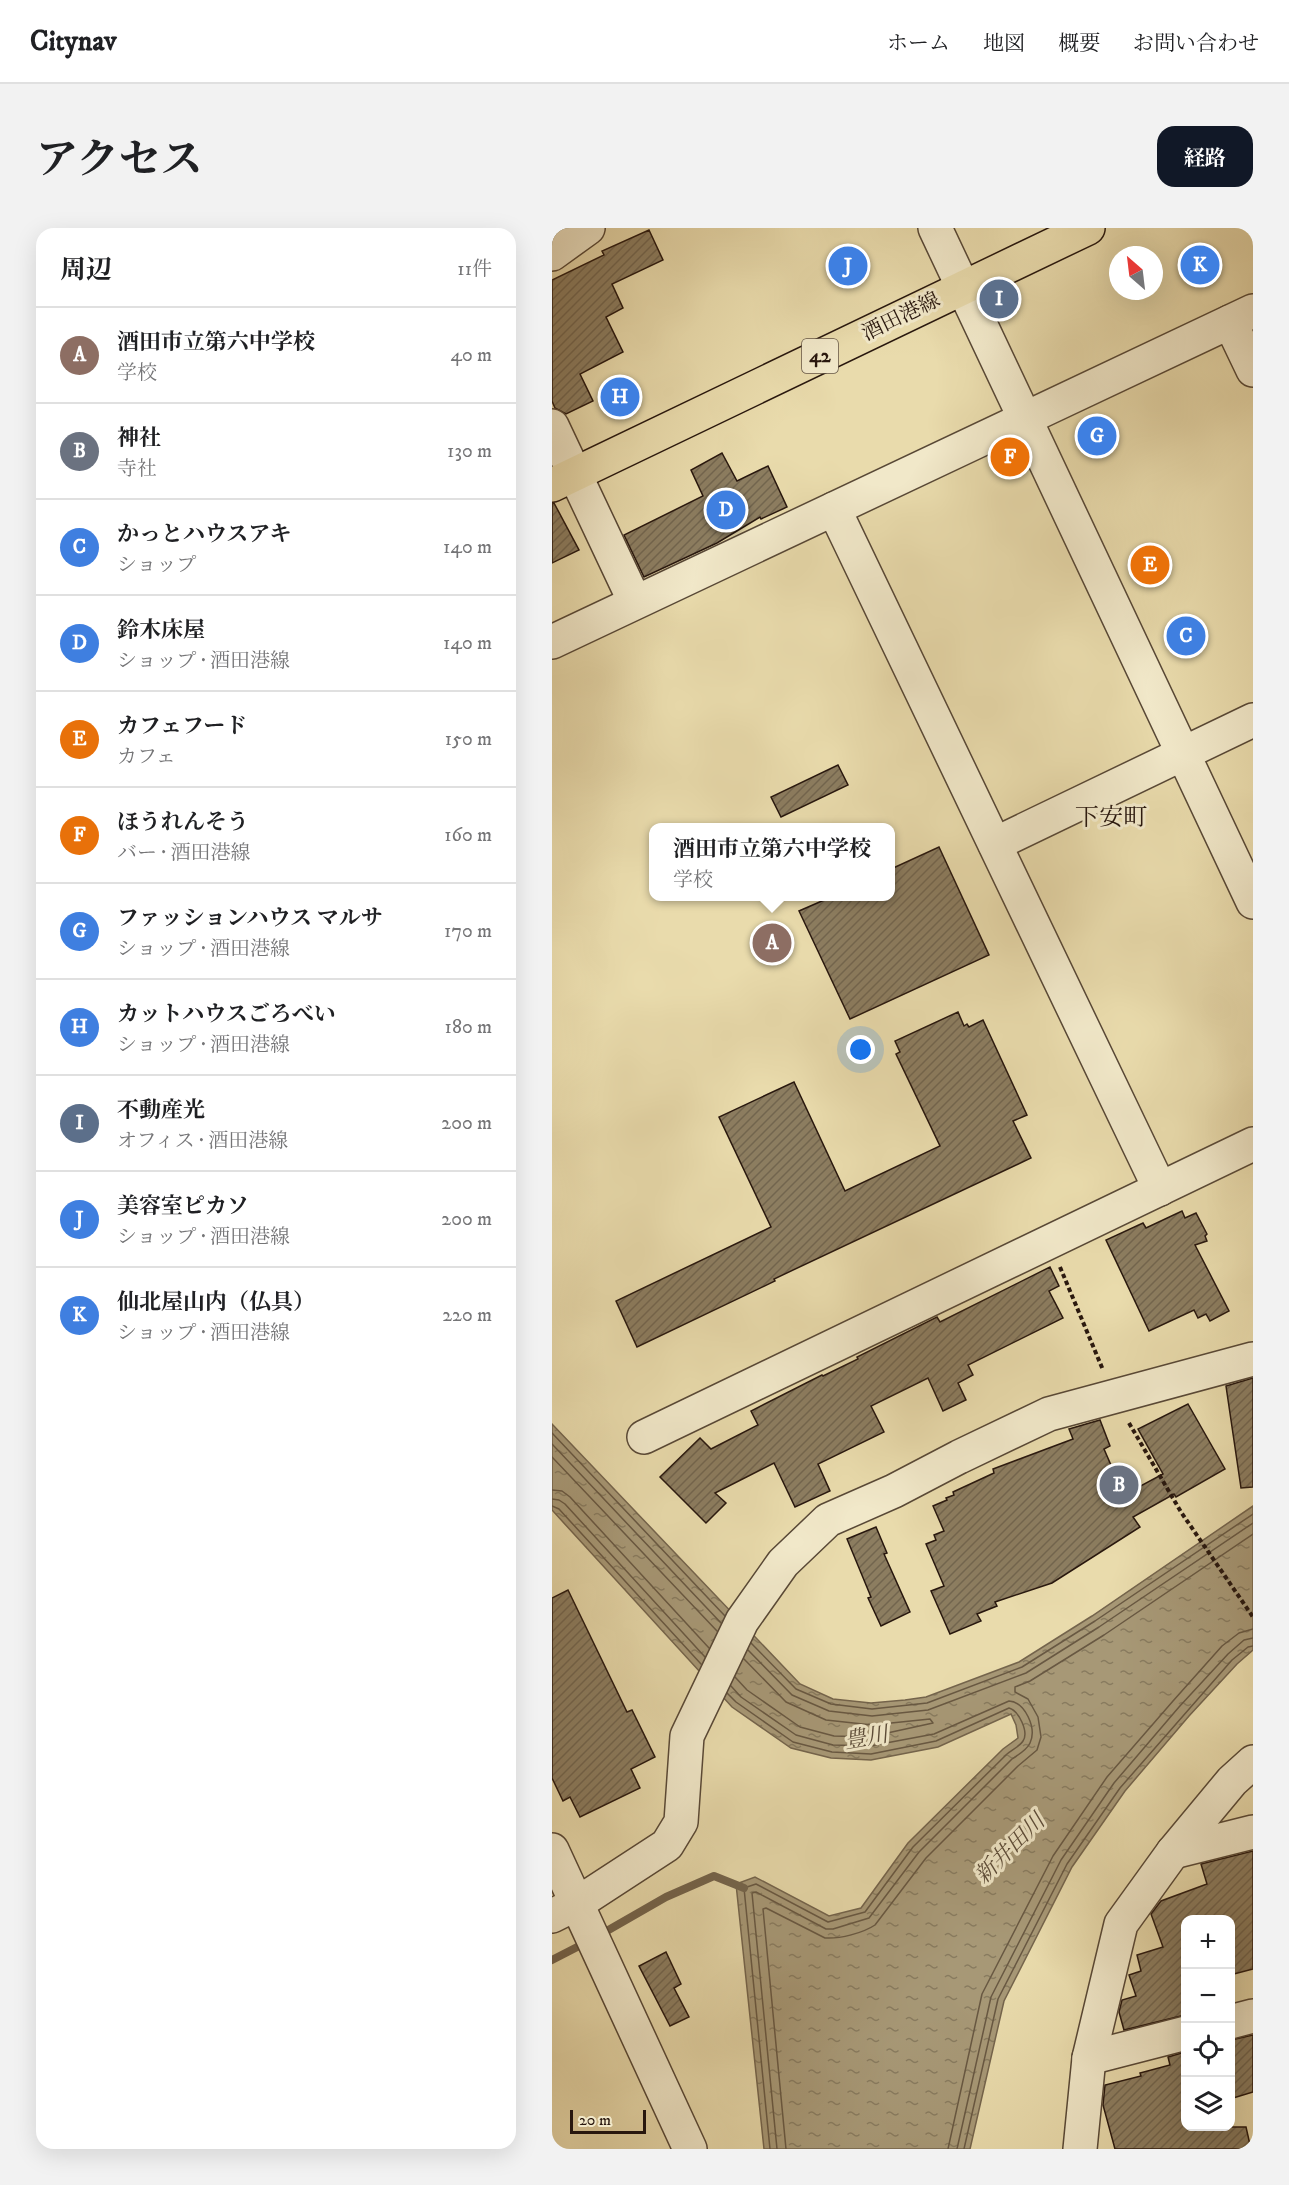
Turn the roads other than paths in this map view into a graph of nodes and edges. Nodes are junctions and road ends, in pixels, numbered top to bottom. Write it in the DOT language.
graph roads {
  1 [pos="588,228"];
  2 [pos="935,228"];
  3 [pos="1088,228"];
  4 [pos="552,254"];
  5 [pos="963,288"];
  6 [pos="1241,316"];
  7 [pos="1253,370"];
  8 [pos="1025,418"];
  9 [pos="552,426"];
  10 [pos="563,479"];
  11 [pos="834,509"];
  12 [pos="635,602"];
  13 [pos="552,642"];
  14 [pos="1253,720"];
  15 [pos="1182,754"];
  16 [pos="994,844"];
  17 [pos="1253,902"];
  18 [pos="1253,1144"];
  19 [pos="1160,1189"];
  20 [pos="1253,1359"];
  21 [pos="644,1437"];
  22 [pos="1253,1762"];
  23 [pos="1253,1832"];
  24 [pos="552,1850"];
  25 [pos="1173,1852"];
  26 [pos="565,1910"];
  27 [pos="1253,2016"];
  28 [pos="1235,2021"];
  29 [pos="1181,2034"];
  30 [pos="1089,2058"];
  31 [pos="690,2149"];
  32 [pos="1080,2149"];
  1 -- 4 [label="street"];
  2 -- 5 [label="street"];
  3 -- 5 [label="main road, 酒田港線 / 42"];
  5 -- 8 [label="street"];
  5 -- 10 [label="main road, 酒田港線 / 42"];
  6 -- 7 [label="street"];
  6 -- 8 [label="street"];
  8 -- 11 [label="street"];
  8 -- 15 [label="street"];
  9 -- 10 [label="street"];
  10 -- 12 [label="street"];
  11 -- 12 [label="street"];
  11 -- 16 [label="street"];
  12 -- 13 [label="street"];
  14 -- 15 [label="street"];
  15 -- 16 [label="street"];
  15 -- 17 [label="street"];
  16 -- 19 [label="street"];
  18 -- 19 [label="street"];
  19 -- 21 [label="street"];
  20 -- 26 [label="street"];
  22 -- 25 [label="street"];
  23 -- 25 [label="street"];
  24 -- 26 [label="street"];
  25 -- 30 [label="street"];
  26 -- 31 [label="street"];
  27 -- 28 [label="street"];
  29 -- 30 [label="street"];
  30 -- 32 [label="street"];
}
